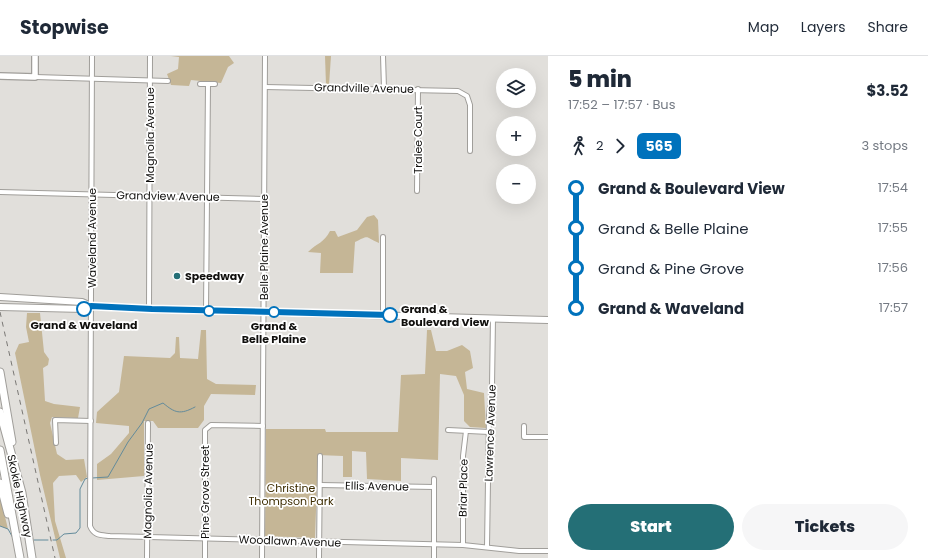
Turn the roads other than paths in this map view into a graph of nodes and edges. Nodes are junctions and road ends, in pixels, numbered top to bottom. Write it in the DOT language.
graph roads {
  1 [pos="35,56"];
  2 [pos="92,56"];
  3 [pos="150,56"];
  4 [pos="265,56"];
  5 [pos="383,56"];
  6 [pos="0,76"];
  7 [pos="35,77"];
  8 [pos="92,80"];
  9 [pos="150,81"];
  10 [pos="168,81"];
  11 [pos="200,84"];
  12 [pos="208,84"];
  13 [pos="215,84"];
  14 [pos="265,87"];
  15 [pos="384,88"];
  16 [pos="418,89"];
  17 [pos="470,151"];
  18 [pos="417,191"];
  19 [pos="0,192"];
  20 [pos="92,194"];
  21 [pos="150,195"];
  22 [pos="206,197"];
  23 [pos="264,198"];
  24 [pos="384,237"];
  25 [pos="0,297"];
  26 [pos="91,306"];
  27 [pos="0,307"];
  28 [pos="148,309"];
  29 [pos="206,311"];
  30 [pos="263,312"];
  31 [pos="383,315"];
  32 [pos="493,318"];
  33 [pos="548,320"];
  34 [pos="0,372"];
  35 [pos="0,412"];
  36 [pos="91,420"];
  37 [pos="148,423"];
  38 [pos="262,426"];
  39 [pos="524,426"];
  40 [pos="448,430"];
  41 [pos="466,431"];
  42 [pos="489,432"];
  43 [pos="548,437"];
  44 [pos="56,443"];
  45 [pos="0,450"];
  46 [pos="320,456"];
  47 [pos="434,479"];
  48 [pos="0,483"];
  49 [pos="320,485"];
  50 [pos="434,487"];
  51 [pos="22,493"];
  52 [pos="26,514"];
  53 [pos="94,532"];
  54 [pos="147,537"];
  55 [pos="205,538"];
  56 [pos="262,540"];
  57 [pos="319,542"];
  58 [pos="434,545"];
  59 [pos="463,545"];
  60 [pos="487,547"];
  61 [pos="548,551"];
  62 [pos="19,558"];
  63 [pos="32,558"];
  64 [pos="35,558"];
  65 [pos="147,558"];
  66 [pos="205,558"];
  67 [pos="262,558"];
  68 [pos="319,558"];
  69 [pos="434,558"];
  1 -- 7 [label="street"];
  2 -- 8 [label="street, Waveland Avenue"];
  3 -- 9 [label="street, Magnolia Avenue"];
  4 -- 14 [label="street, Belle Plaine Avenue"];
  5 -- 15 [label="street"];
  6 -- 7 [label="street"];
  7 -- 8 [label="street"];
  8 -- 9 [label="street"];
  8 -- 20 [label="street, Waveland Avenue"];
  9 -- 10 [label="street"];
  9 -- 21 [label="street, Magnolia Avenue"];
  11 -- 12 [label="street"];
  12 -- 13 [label="street"];
  12 -- 22 [label="street"];
  14 -- 15 [label="street, Grandville Avenue"];
  14 -- 23 [label="street, Belle Plaine Avenue"];
  15 -- 16 [label="street, Grandville Avenue"];
  16 -- 17 [label="street, Grandville Avenue"];
  16 -- 18 [label="street, Tralee Court"];
  19 -- 20 [label="street, Grandview Avenue"];
  20 -- 21 [label="street, Grandview Avenue"];
  20 -- 26 [label="street, Waveland Avenue"];
  21 -- 22 [label="street, Grandview Avenue"];
  21 -- 28 [label="street, Magnolia Avenue"];
  22 -- 23 [label="street, Grandview Avenue"];
  22 -- 29 [label="street"];
  23 -- 30 [label="street, Belle Plaine Avenue"];
  24 -- 31 [label="street"];
  25 -- 26 [label="main road"];
  26 -- 27 [label="main road"];
  26 -- 28 [label="main road"];
  26 -- 36 [label="street, Waveland Avenue"];
  28 -- 29 [label="main road"];
  29 -- 30 [label="main road"];
  30 -- 31 [label="main road"];
  30 -- 38 [label="street, Belle Plaine Avenue"];
  31 -- 32 [label="main road"];
  32 -- 33 [label="main road"];
  32 -- 42 [label="street, Lawrence Avenue"];
  34 -- 51 [label="highway"];
  35 -- 51 [label="highway, Skokie Highway"];
  36 -- 44 [label="street"];
  36 -- 53 [label="street, Waveland Avenue"];
  37 -- 54 [label="street, Magnolia Avenue"];
  38 -- 55 [label="street, Pine Grove Street"];
  38 -- 56 [label="street, Belle Plaine Avenue"];
  39 -- 43 [label="street"];
  40 -- 41 [label="street"];
  41 -- 42 [label="street"];
  41 -- 59 [label="street, Briar Place"];
  42 -- 60 [label="street, Lawrence Avenue"];
  45 -- 62 [label="highway, Skokie Highway"];
  46 -- 49 [label="street"];
  47 -- 50 [label="street"];
  48 -- 62 [label="highway"];
  49 -- 50 [label="street, Ellis Avenue"];
  49 -- 57 [label="street"];
  50 -- 58 [label="street"];
  51 -- 52 [label="highway, Skokie Highway"];
  52 -- 63 [label="highway, Skokie Highway"];
  52 -- 64 [label="highway"];
  53 -- 54 [label="street, Woodlawn Avenue"];
  54 -- 55 [label="street, Woodlawn Avenue"];
  54 -- 65 [label="street, Magnolia Avenue"];
  55 -- 56 [label="street, Woodlawn Avenue"];
  55 -- 66 [label="street, Pine Grove Street"];
  56 -- 57 [label="street, Woodlawn Avenue"];
  56 -- 67 [label="street, Belle Plaine Avenue"];
  57 -- 58 [label="street, Woodlawn Avenue"];
  57 -- 68 [label="street"];
  58 -- 59 [label="street, Woodlawn Avenue"];
  58 -- 69 [label="street"];
  59 -- 60 [label="street, Woodlawn Avenue"];
  60 -- 61 [label="street, Woodlawn Avenue"];
}
